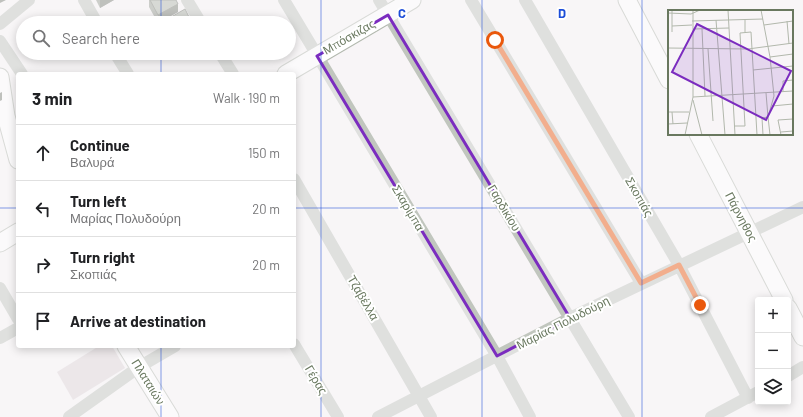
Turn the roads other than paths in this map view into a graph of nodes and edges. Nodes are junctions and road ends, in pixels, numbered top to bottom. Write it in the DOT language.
graph roads {
  1 [pos="29,0"];
  2 [pos="84,0"];
  3 [pos="187,0"];
  4 [pos="284,0"];
  5 [pos="379,0"];
  6 [pos="412,0"];
  7 [pos="471,0"];
  8 [pos="525,0"];
  9 [pos="627,0"];
  10 [pos="388,15"];
  11 [pos="93,16"];
  12 [pos="197,16"];
  13 [pos="293,16"];
  14 [pos="296,21"];
  15 [pos="0,24"];
  16 [pos="0,41"];
  17 [pos="316,56"];
  18 [pos="119,60"];
  19 [pos="224,60"];
  20 [pos="21,72"];
  21 [pos="127,72"];
  22 [pos="231,72"];
  23 [pos="289,72"];
  24 [pos="0,77"];
  25 [pos="668,78"];
  26 [pos="3,118"];
  27 [pos="699,135"];
  28 [pos="16,154"];
  29 [pos="296,182"];
  30 [pos="803,207"];
  31 [pos="16,233"];
  32 [pos="750,234"];
  33 [pos="0,243"];
  34 [pos="679,265"];
  35 [pos="641,283"];
  36 [pos="0,288"];
  37 [pos="782,297"];
  38 [pos="791,314"];
  39 [pos="16,316"];
  40 [pos="570,318"];
  41 [pos="16,329"];
  42 [pos="803,337"];
  43 [pos="0,338"];
  44 [pos="296,347"];
  45 [pos="127,348"];
  46 [pos="172,348"];
  47 [pos="497,356"];
  48 [pos="139,367"];
  49 [pos="803,368"];
  50 [pos="791,374"];
  51 [pos="753,395"];
  52 [pos="420,396"];
  53 [pos="69,417"];
  54 [pos="170,417"];
  55 [pos="338,417"];
  56 [pos="378,417"];
  57 [pos="431,417"];
  58 [pos="530,417"];
  59 [pos="629,417"];
  60 [pos="711,417"];
  1 -- 15 [label="street"];
  2 -- 11 [label="street"];
  3 -- 12 [label="street"];
  4 -- 13 [label="street, Σκαρίμπα"];
  5 -- 10 [label="street, Γαρδικίου"];
  6 -- 10 [label="street, Μπόσκιζας"];
  7 -- 35 [label="street"];
  8 -- 34 [label="street, Σκοπιάς"];
  9 -- 25 [label="street"];
  10 -- 17 [label="street, Μπόσκιζας"];
  10 -- 40 [label="street, Γαρδικίου"];
  14 -- 17 [label="street, Σκαρίμπα"];
  16 -- 20 [label="street"];
  17 -- 23 [label="street, Μπόσκιζας"];
  17 -- 47 [label="street, Σκαρίμπα"];
  18 -- 21 [label="street"];
  19 -- 22 [label="street"];
  24 -- 26 [label="street"];
  26 -- 28 [label="street"];
  27 -- 32 [label="street, Πάρνηθος"];
  29 -- 52 [label="street, Τζαβέλλα"];
  30 -- 32 [label="street, Μαρίας Πολυδούρη"];
  31 -- 33 [label="street"];
  32 -- 34 [label="street, Μαρίας Πολυδούρη"];
  32 -- 37 [label="street, Πάρνηθος"];
  34 -- 35 [label="street, Μαρίας Πολυδούρη"];
  34 -- 51 [label="street, Σκοπιάς"];
  35 -- 40 [label="street, Μαρίας Πολυδούρη"];
  36 -- 39 [label="street"];
  38 -- 42 [label="street"];
  40 -- 47 [label="street, Μαρίας Πολυδούρη"];
  40 -- 59 [label="street, Γαρδικίου"];
  41 -- 43 [label="street"];
  44 -- 55 [label="street, Γέρας"];
  45 -- 48 [label="street, Πλαταιών"];
  46 -- 48 [label="street"];
  47 -- 52 [label="street, Μαρίας Πολυδούρη"];
  47 -- 58 [label="street, Σκαρίμπα"];
  48 -- 53 [label="street"];
  48 -- 54 [label="street, Πλαταιών"];
  49 -- 50 [label="street"];
  51 -- 60 [label="street"];
  52 -- 56 [label="street, Μαρίας Πολυδούρη"];
  52 -- 57 [label="street, Τζαβέλλα"];
}
